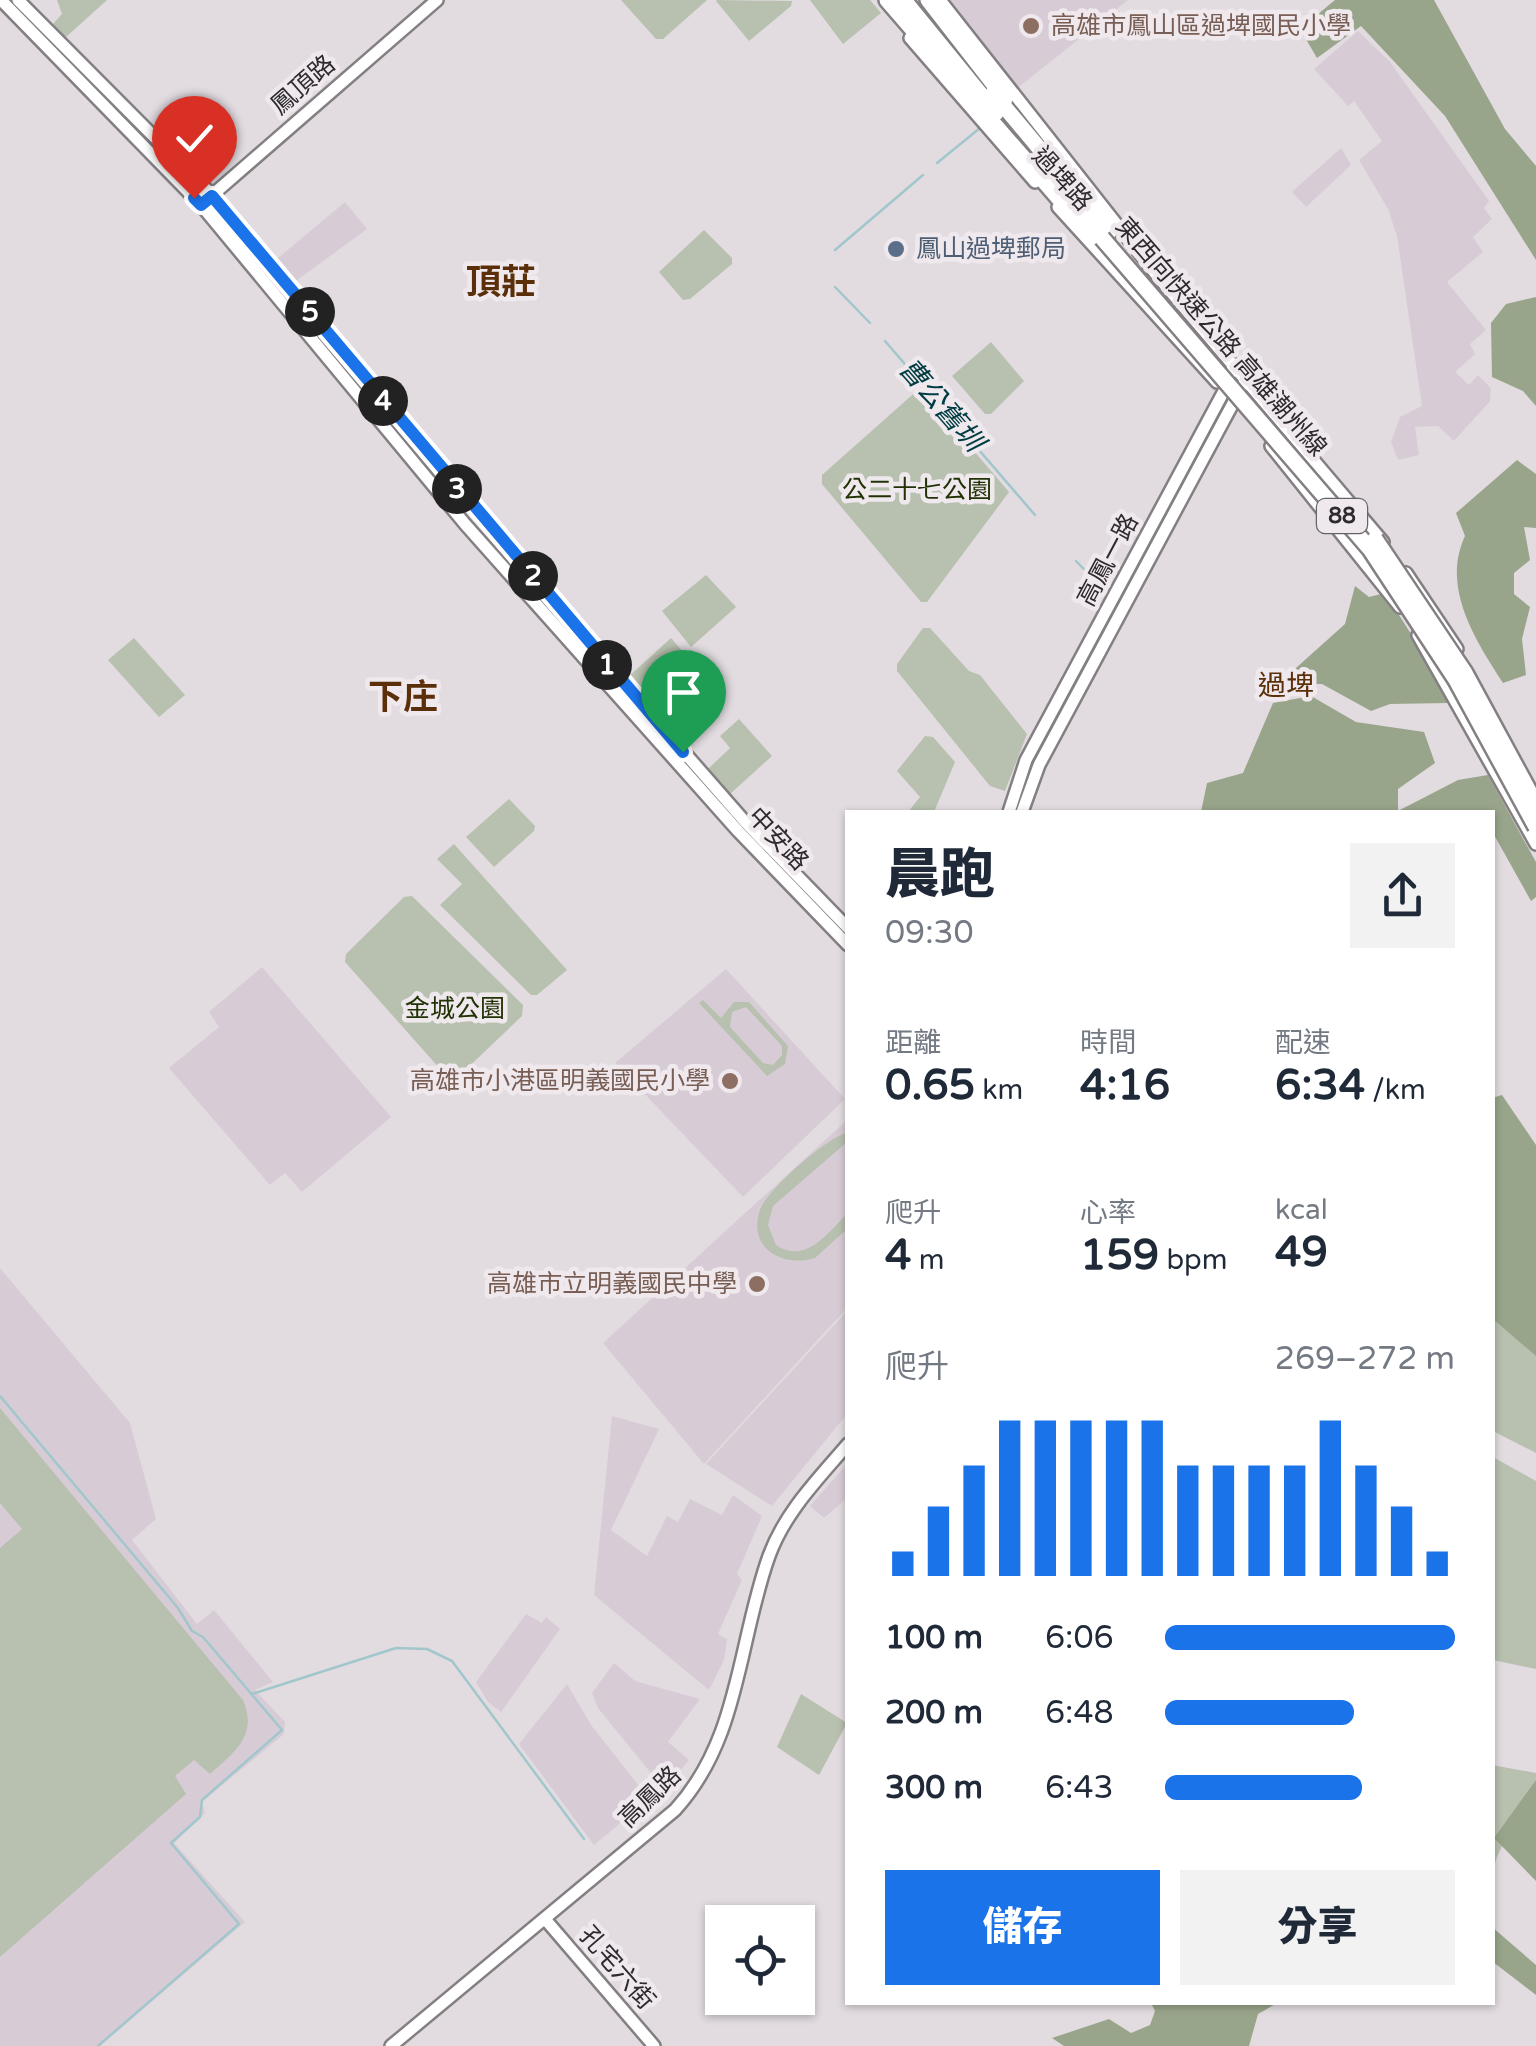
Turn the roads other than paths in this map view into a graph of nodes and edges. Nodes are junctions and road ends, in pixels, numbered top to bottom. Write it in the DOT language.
graph roads {
  1 [pos="1,0"];
  2 [pos="18,0"];
  3 [pos="437,0"];
  4 [pos="878,0"];
  5 [pos="887,0"];
  6 [pos="904,0"];
  7 [pos="917,0"];
  8 [pos="928,0"];
  9 [pos="940,0"];
  10 [pos="212,196"];
  11 [pos="201,205"];
  12 [pos="1106,235"];
  13 [pos="1234,364"];
  14 [pos="1246,379"];
  15 [pos="1224,391"];
  16 [pos="1236,404"];
  17 [pos="1536,790"];
  18 [pos="1536,804"];
  19 [pos="1010,810"];
  20 [pos="1023,810"];
  21 [pos="1536,826"];
  22 [pos="1536,844"];
  23 [pos="845,925"];
  24 [pos="845,943"];
  25 [pos="845,1447"];
  26 [pos="545,1919"];
  27 [pos="391,2046"];
  28 [pos="654,2046"];
  1 -- 11 [label="street, 中安路"];
  2 -- 10 [label="street, 中安路"];
  3 -- 10 [label="street, 鳳頂路"];
  4 -- 15 [label="street, 過埤路"];
  5 -- 12 [label="highway"];
  6 -- 12 [label="highway, 東西向快速公路 高雄潮州線 / 88"];
  7 -- 12 [label="highway, 東西向快速公路 高雄潮州線 / 88"];
  8 -- 12 [label="highway"];
  9 -- 13 [label="street, 過埤路"];
  10 -- 11 [label="street, 鳳頂路"];
  10 -- 23 [label="street, 中安路"];
  11 -- 24 [label="street, 中安路"];
  12 -- 18 [label="highway, 東西向快速公路 高雄潮州線 / 88, bridge"];
  12 -- 21 [label="highway, 東西向快速公路 高雄潮州線 / 88, bridge"];
  13 -- 14 [label="street, 過埤路"];
  13 -- 15 [label="street, 高鳳一路"];
  14 -- 16 [label="street, 高鳳一路"];
  14 -- 17 [label="street, 過埤路"];
  15 -- 16 [label="street, 過埤路"];
  15 -- 19 [label="street, 高鳳一路"];
  16 -- 20 [label="street, 高鳳一路"];
  16 -- 22 [label="street, 過埤路"];
  25 -- 26 [label="street, 高鳳路"];
  26 -- 27 [label="street, 高鳳路"];
  26 -- 28 [label="street, 孔宅六街"];
}
